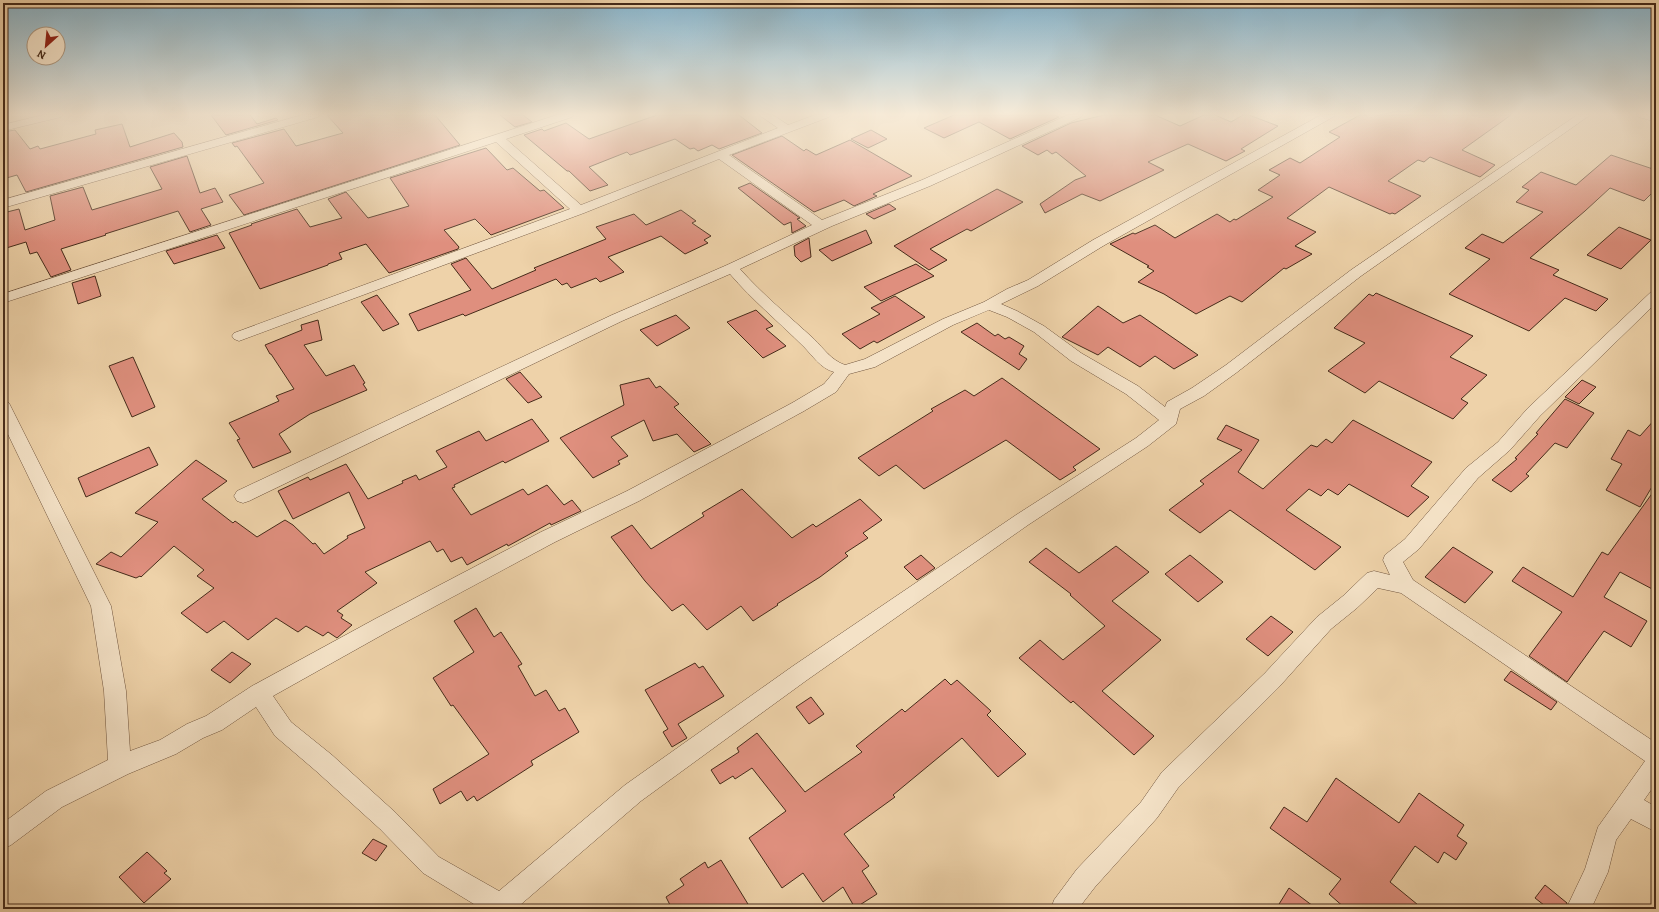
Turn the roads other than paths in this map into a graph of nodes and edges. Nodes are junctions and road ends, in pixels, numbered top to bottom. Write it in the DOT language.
graph roads {
  1 [pos="165,158"];
  2 [pos="438,158"];
  3 [pos="520,158"];
  4 [pos="711,158"];
  5 [pos="725,158"];
  6 [pos="981,158"];
  7 [pos="1252,158"];
  8 [pos="1523,158"];
  9 [pos="3,204"];
  10 [pos="579,210"];
  11 [pos="822,226"];
  12 [pos="732,268"];
  13 [pos="1656,295"];
  14 [pos="3,299"];
  15 [pos="990,305"];
  16 [pos="239,336"];
  17 [pos="844,370"];
  18 [pos="3,407"];
  19 [pos="1170,420"];
  20 [pos="243,496"];
  21 [pos="1392,560"];
  22 [pos="1374,580"];
  23 [pos="1406,586"];
  24 [pos="259,693"];
  25 [pos="1656,755"];
  26 [pos="1656,764"];
  27 [pos="120,766"];
  28 [pos="1628,804"];
  29 [pos="1656,820"];
  30 [pos="3,837"];
  31 [pos="505,907"];
  32 [pos="1063,909"];
  33 [pos="1578,909"];
  1 -- 9 [label="street"];
  2 -- 14 [label="street"];
  3 -- 10 [label="street"];
  4 -- 10 [label="street"];
  5 -- 11 [label="street"];
  6 -- 11 [label="street"];
  7 -- 15 [label="street"];
  8 -- 19 [label="street"];
  10 -- 16 [label="street"];
  11 -- 12 [label="street"];
  12 -- 17 [label="street"];
  12 -- 20 [label="street"];
  13 -- 21 [label="street"];
  15 -- 17 [label="street"];
  15 -- 19 [label="street"];
  17 -- 24 [label="street"];
  18 -- 27 [label="street"];
  19 -- 31 [label="street"];
  21 -- 22 [label="street"];
  21 -- 23 [label="street"];
  22 -- 23 [label="street"];
  22 -- 32 [label="street"];
  23 -- 25 [label="street"];
  24 -- 27 [label="street"];
  24 -- 31 [label="street"];
  26 -- 28 [label="street"];
  27 -- 30 [label="street"];
  28 -- 29 [label="street"];
  28 -- 33 [label="street"];
}
